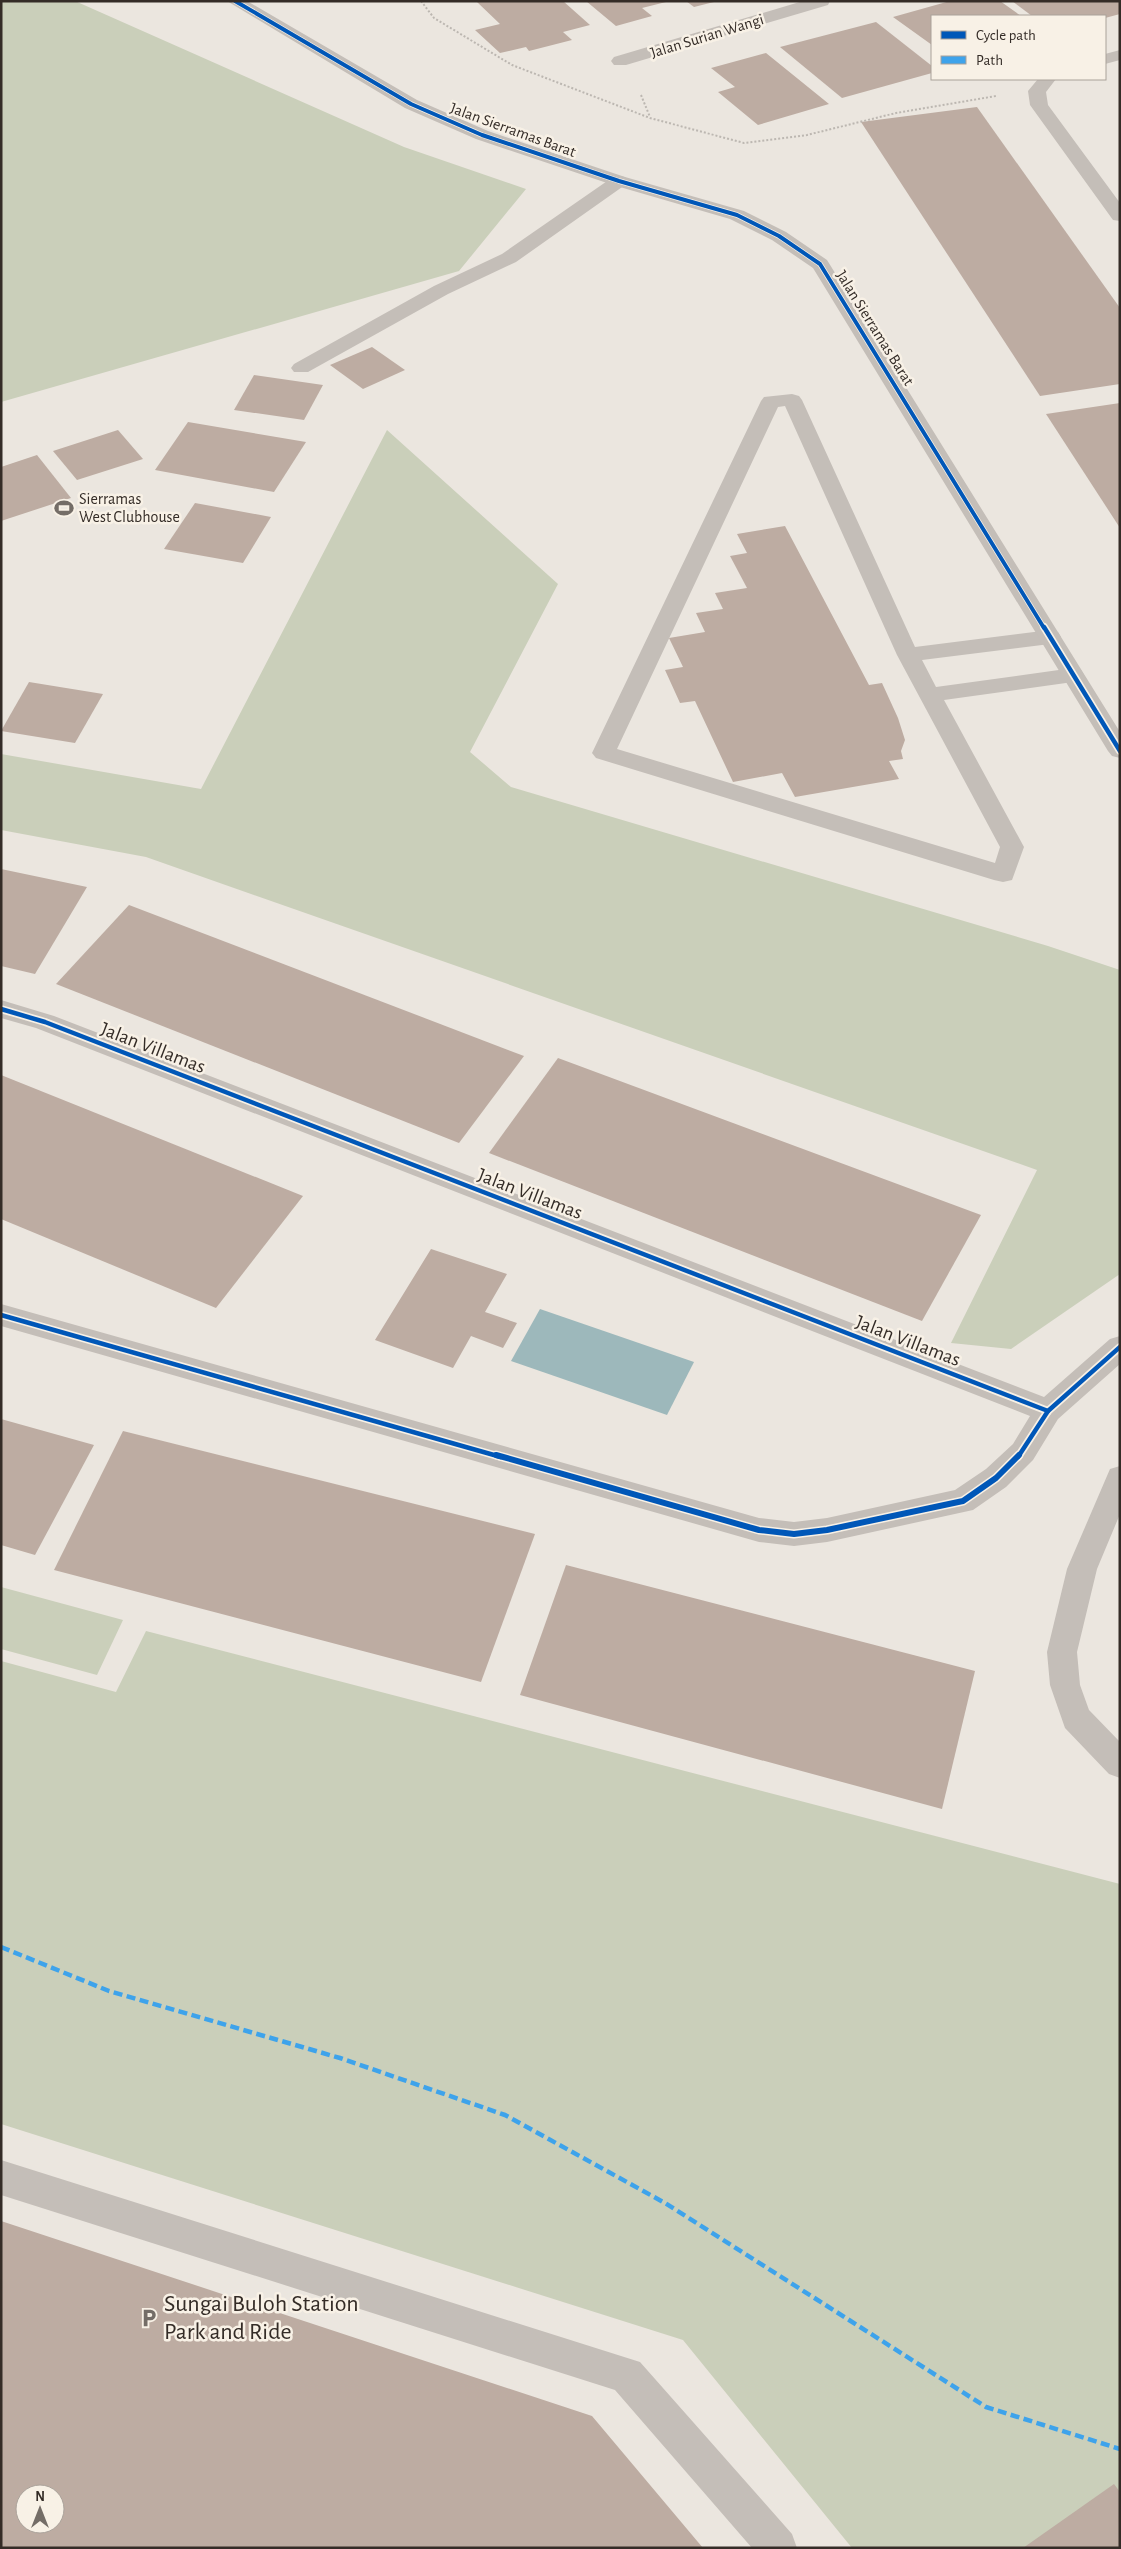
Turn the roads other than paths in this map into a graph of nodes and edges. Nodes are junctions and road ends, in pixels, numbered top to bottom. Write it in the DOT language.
graph roads {
  1 [pos="235,1"];
  2 [pos="822,1"];
  3 [pos="1120,55"];
  4 [pos="1106,60"];
  5 [pos="620,61"];
  6 [pos="1042,85"];
  7 [pos="620,181"];
  8 [pos="1120,216"];
  9 [pos="301,368"];
  10 [pos="1050,637"];
  11 [pos="908,656"];
  12 [pos="1073,676"];
  13 [pos="929,695"];
  14 [pos="1120,751"];
  15 [pos="1,1009"];
  16 [pos="1,1315"];
  17 [pos="1120,1347"];
  18 [pos="1048,1411"];
  19 [pos="1120,1478"];
  20 [pos="1120,1764"];
  21 [pos="1,2177"];
  22 [pos="778,2548"];
  1 -- 7 [label="street, Jalan Sierramas Barat"];
  2 -- 5 [label="street, Jalan Surian Wangi"];
  3 -- 4 [label="street"];
  6 -- 8 [label="street"];
  7 -- 9 [label="street"];
  7 -- 10 [label="street, Jalan Sierramas Barat"];
  10 -- 11 [label="street"];
  10 -- 12 [label="street, Jalan Sierramas Barat"];
  11 -- 13 [label="street"];
  11 -- 13 [label="street"];
  12 -- 13 [label="street"];
  12 -- 14 [label="street, Jalan Sierramas Barat"];
  15 -- 18 [label="street, Jalan Villamas"];
  16 -- 18 [label="street"];
  17 -- 18 [label="street"];
  19 -- 20 [label="street"];
  21 -- 22 [label="street"];
}
